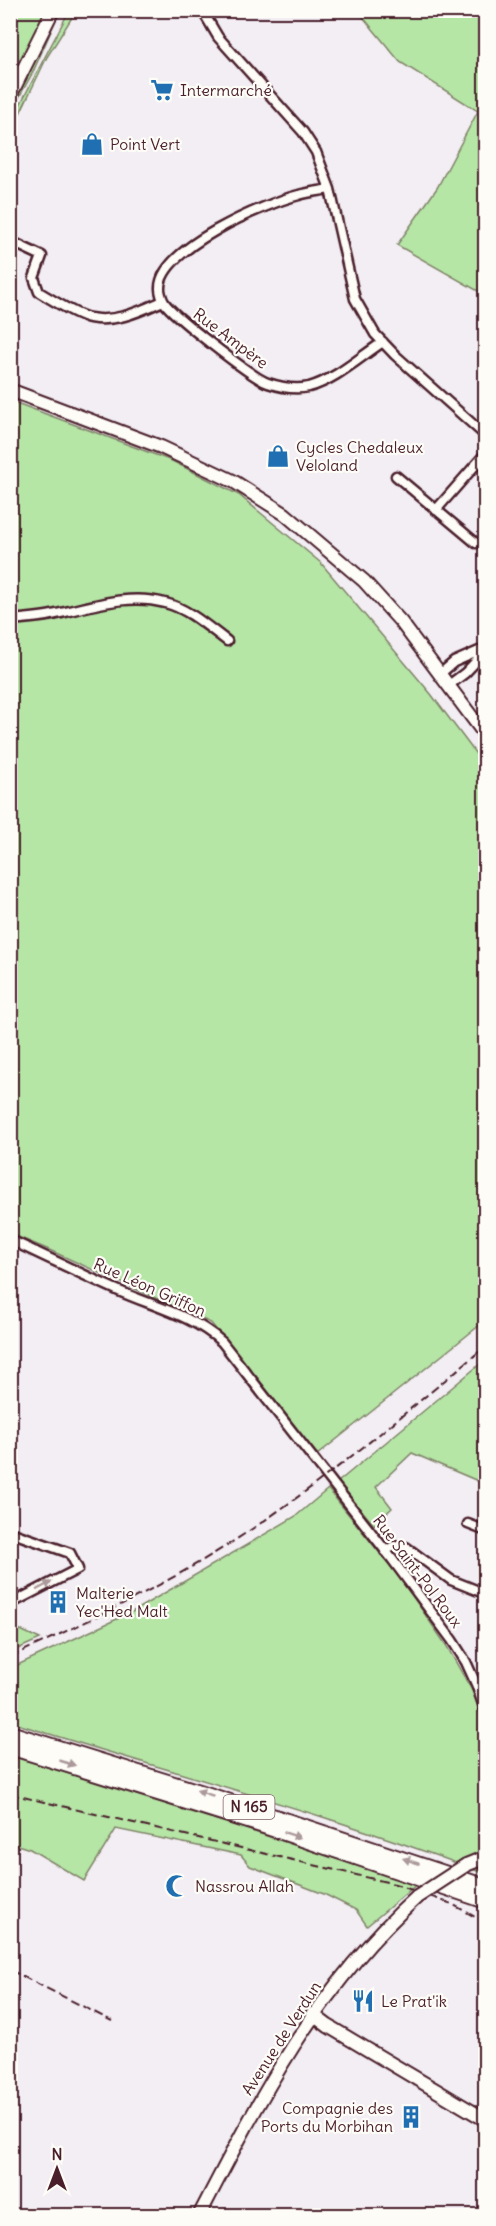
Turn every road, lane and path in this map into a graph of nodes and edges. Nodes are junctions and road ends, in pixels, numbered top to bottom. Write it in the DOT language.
graph roads {
  1 [pos="53,10"];
  2 [pos="202,10"];
  3 [pos="10,96"];
  4 [pos="330,189"];
  5 [pos="10,241"];
  6 [pos="163,301"];
  7 [pos="382,342"];
  8 [pos="10,390"];
  9 [pos="486,436"];
  10 [pos="486,453"];
  11 [pos="396,476"];
  12 [pos="435,510"];
  13 [pos="476,543"];
  14 [pos="10,620"];
  15 [pos="227,642"];
  16 [pos="486,650"];
  17 [pos="440,674"];
  18 [pos="449,685"];
  19 [pos="486,736"];
  20 [pos="10,1240"];
  21 [pos="332,1484"];
  22 [pos="468,1524"];
  23 [pos="486,1531"];
  24 [pos="10,1532"];
  25 [pos="385,1551"];
  26 [pos="486,1594"];
  27 [pos="10,1604"];
  28 [pos="486,1713"];
  29 [pos="10,1733"];
  30 [pos="10,1747"];
  31 [pos="486,1857"];
  32 [pos="486,1887"];
  33 [pos="486,1901"];
  34 [pos="312,2014"];
  35 [pos="486,2120"];
  36 [pos="199,2216"];
  1 -- 3 [label="main road"];
  2 -- 4 [label="street"];
  4 -- 6 [label="street"];
  4 -- 7 [label="street"];
  5 -- 6 [label="street"];
  6 -- 7 [label="street, Rue Ampère"];
  7 -- 9 [label="street"];
  8 -- 17 [label="main road"];
  10 -- 12 [label="street"];
  11 -- 12 [label="street"];
  12 -- 13 [label="street"];
  14 -- 15 [label="street"];
  16 -- 17 [label="street"];
  16 -- 18 [label="street"];
  17 -- 18 [label="main road"];
  18 -- 19 [label="main road"];
  20 -- 21 [label="street, Rue Léon Griffon"];
  21 -- 25 [label="street, Rue Saint-Pol Roux"];
  22 -- 23 [label="street"];
  27 -- 24 [label="street, one-way"];
  25 -- 26 [label="street"];
  25 -- 28 [label="street, Rue Saint-Pol Roux"];
  32 -- 29 [label="highway, N 165, one-way"];
  30 -- 33 [label="highway, N 165, one-way"];
  31 -- 34 [label="main road, Avenue de Verdun, bridge"];
  34 -- 35 [label="main road"];
  34 -- 36 [label="main road, Avenue de Verdun"];
}
